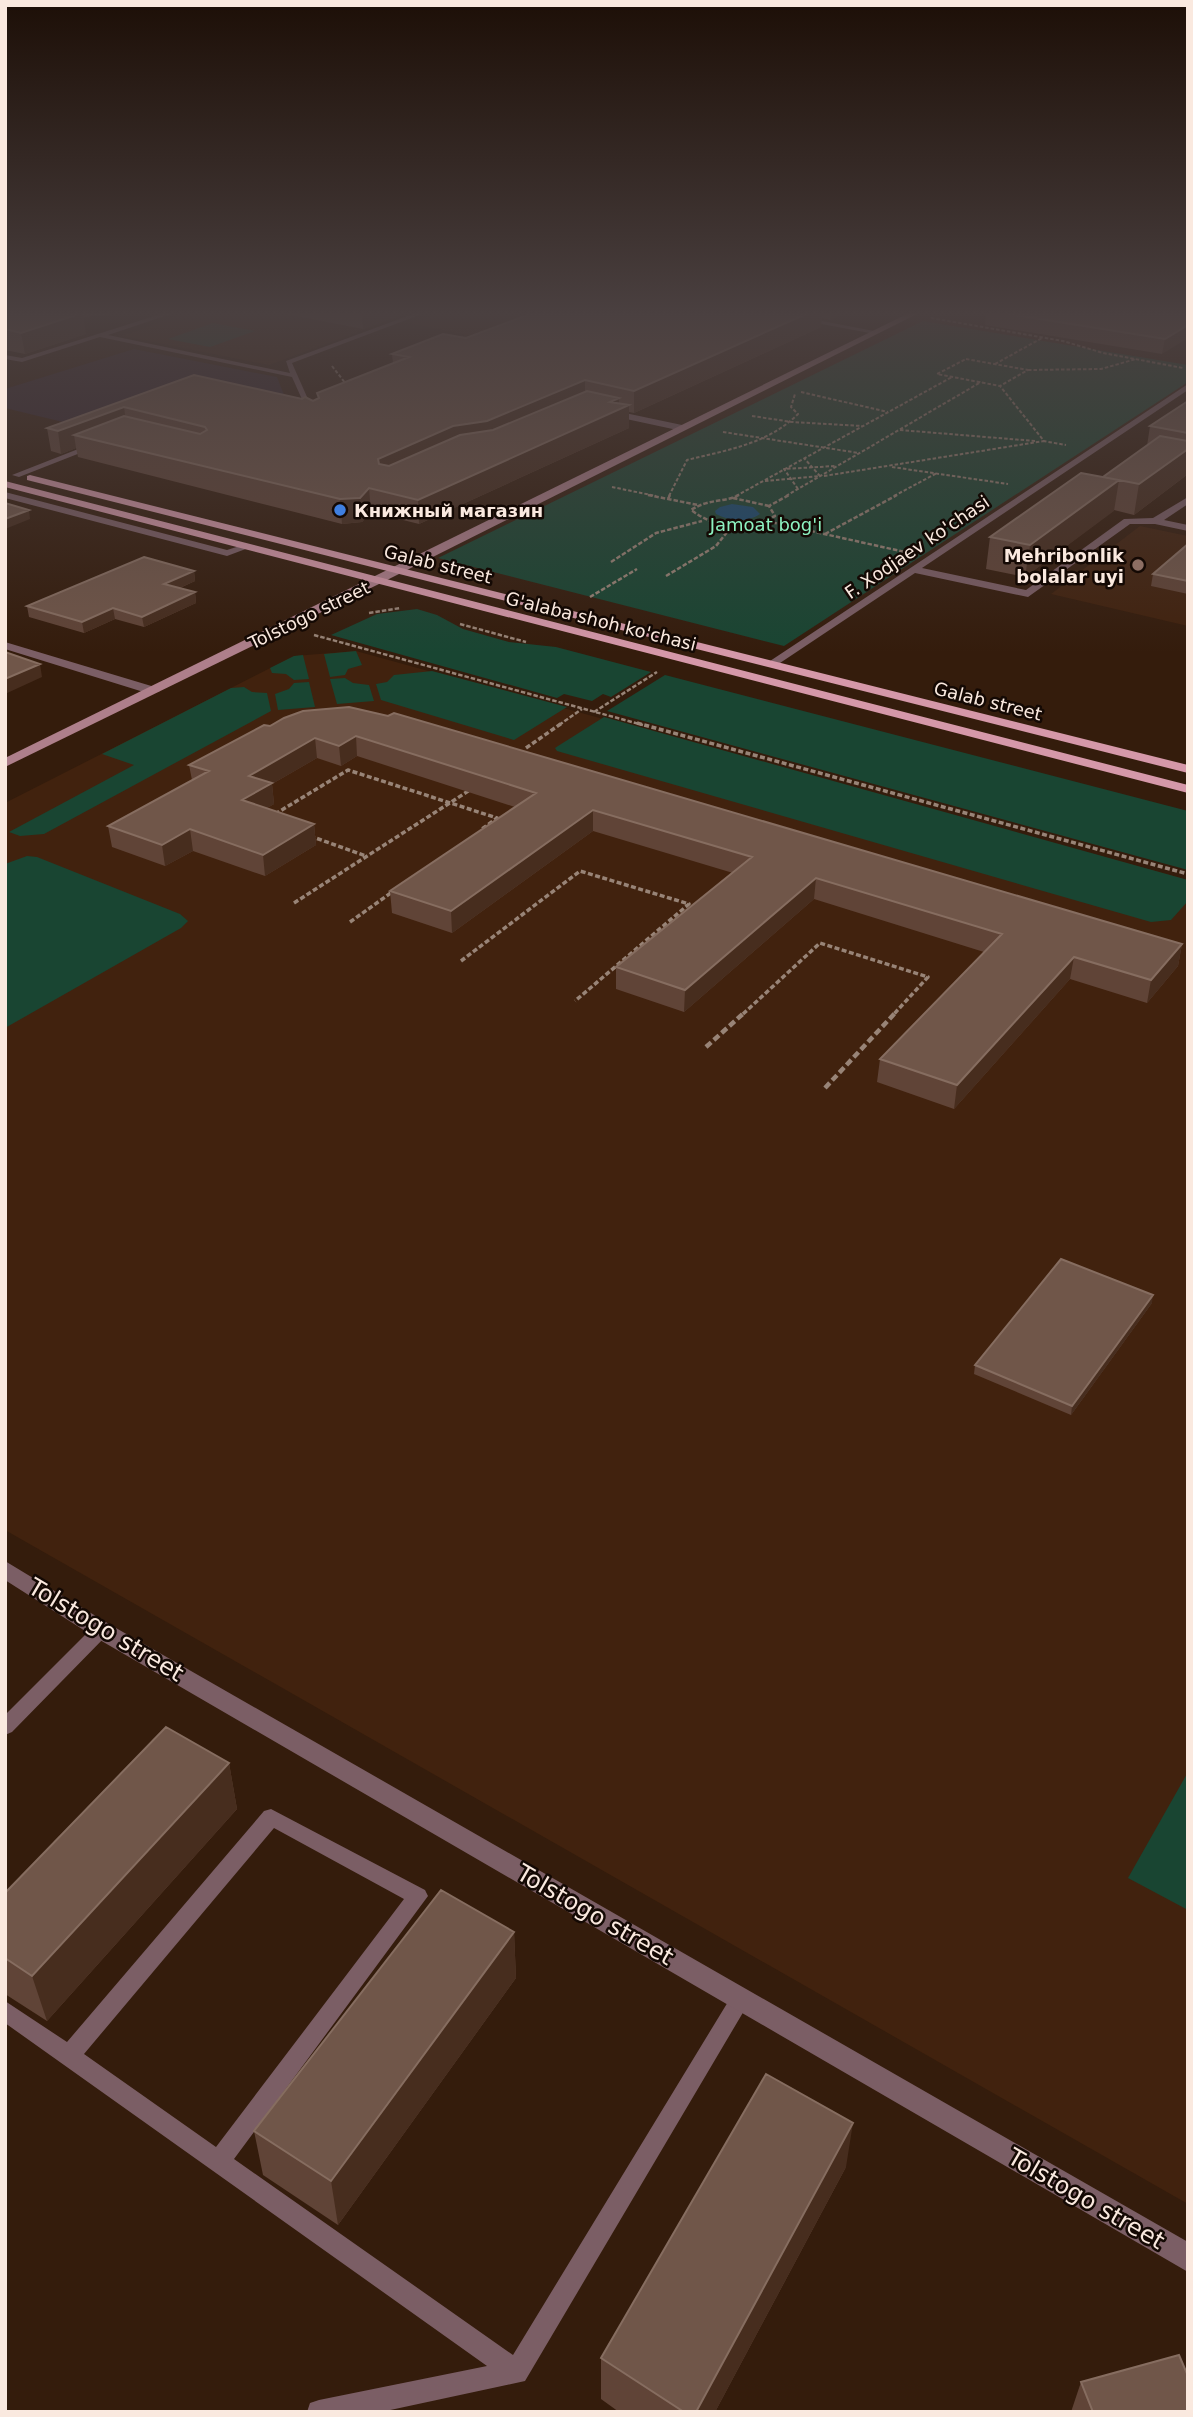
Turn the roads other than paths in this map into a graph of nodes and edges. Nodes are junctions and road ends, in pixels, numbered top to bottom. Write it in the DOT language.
graph roads {
  1 [pos="676,427"];
  2 [pos="1128,427"];
  3 [pos="682,428"];
  4 [pos="101,443"];
  5 [pos="11,473"];
  6 [pos="5,484"];
  7 [pos="5,495"];
  8 [pos="1188,500"];
  9 [pos="1155,521"];
  10 [pos="1188,528"];
  11 [pos="246,547"];
  12 [pos="916,569"];
  13 [pos="397,572"];
  14 [pos="377,581"];
  15 [pos="5,645"];
  16 [pos="770,665"];
  17 [pos="155,691"];
  18 [pos="5,763"];
  19 [pos="1188,769"];
  20 [pos="1188,789"];
  21 [pos="5,1569"];
  22 [pos="102,1630"];
  23 [pos="5,1727"];
  24 [pos="741,1999"];
  25 [pos="5,2011"];
  26 [pos="69,2056"];
  27 [pos="218,2162"];
  28 [pos="1188,2258"];
  29 [pos="516,2372"];
  30 [pos="319,2412"];
  1 -- 3 [label="street"];
  2 -- 12 [label="street, F. Xodjaev ko'chasi"];
  3 -- 13 [label="street, Tolstogo street"];
  4 -- 5 [label="lane"];
  5 -- 13 [label="main road, Galab street"];
  6 -- 11 [label="main road, G'alaba shoh ko'chasi"];
  7 -- 11 [label="street"];
  8 -- 9 [label="street"];
  9 -- 10 [label="street"];
  9 -- 12 [label="street"];
  11 -- 14 [label="main road, G'alaba shoh ko'chasi"];
  12 -- 16 [label="street, F. Xodjaev ko'chasi"];
  13 -- 14 [label="street, Tolstogo street"];
  13 -- 16 [label="main road, Galab street"];
  14 -- 17 [label="street, Tolstogo street"];
  14 -- 20 [label="main road, G'alaba shoh ko'chasi"];
  15 -- 17 [label="street"];
  16 -- 19 [label="main road, Galab street"];
  17 -- 18 [label="street, Tolstogo street"];
  21 -- 22 [label="street, Tolstogo street"];
  22 -- 23 [label="lane"];
  22 -- 24 [label="street, Tolstogo street"];
  24 -- 28 [label="street, Tolstogo street"];
  24 -- 29 [label="lane"];
  25 -- 26 [label="lane"];
  26 -- 27 [label="lane"];
  26 -- 27 [label="lane"];
  27 -- 29 [label="lane"];
  29 -- 30 [label="lane"];
}
